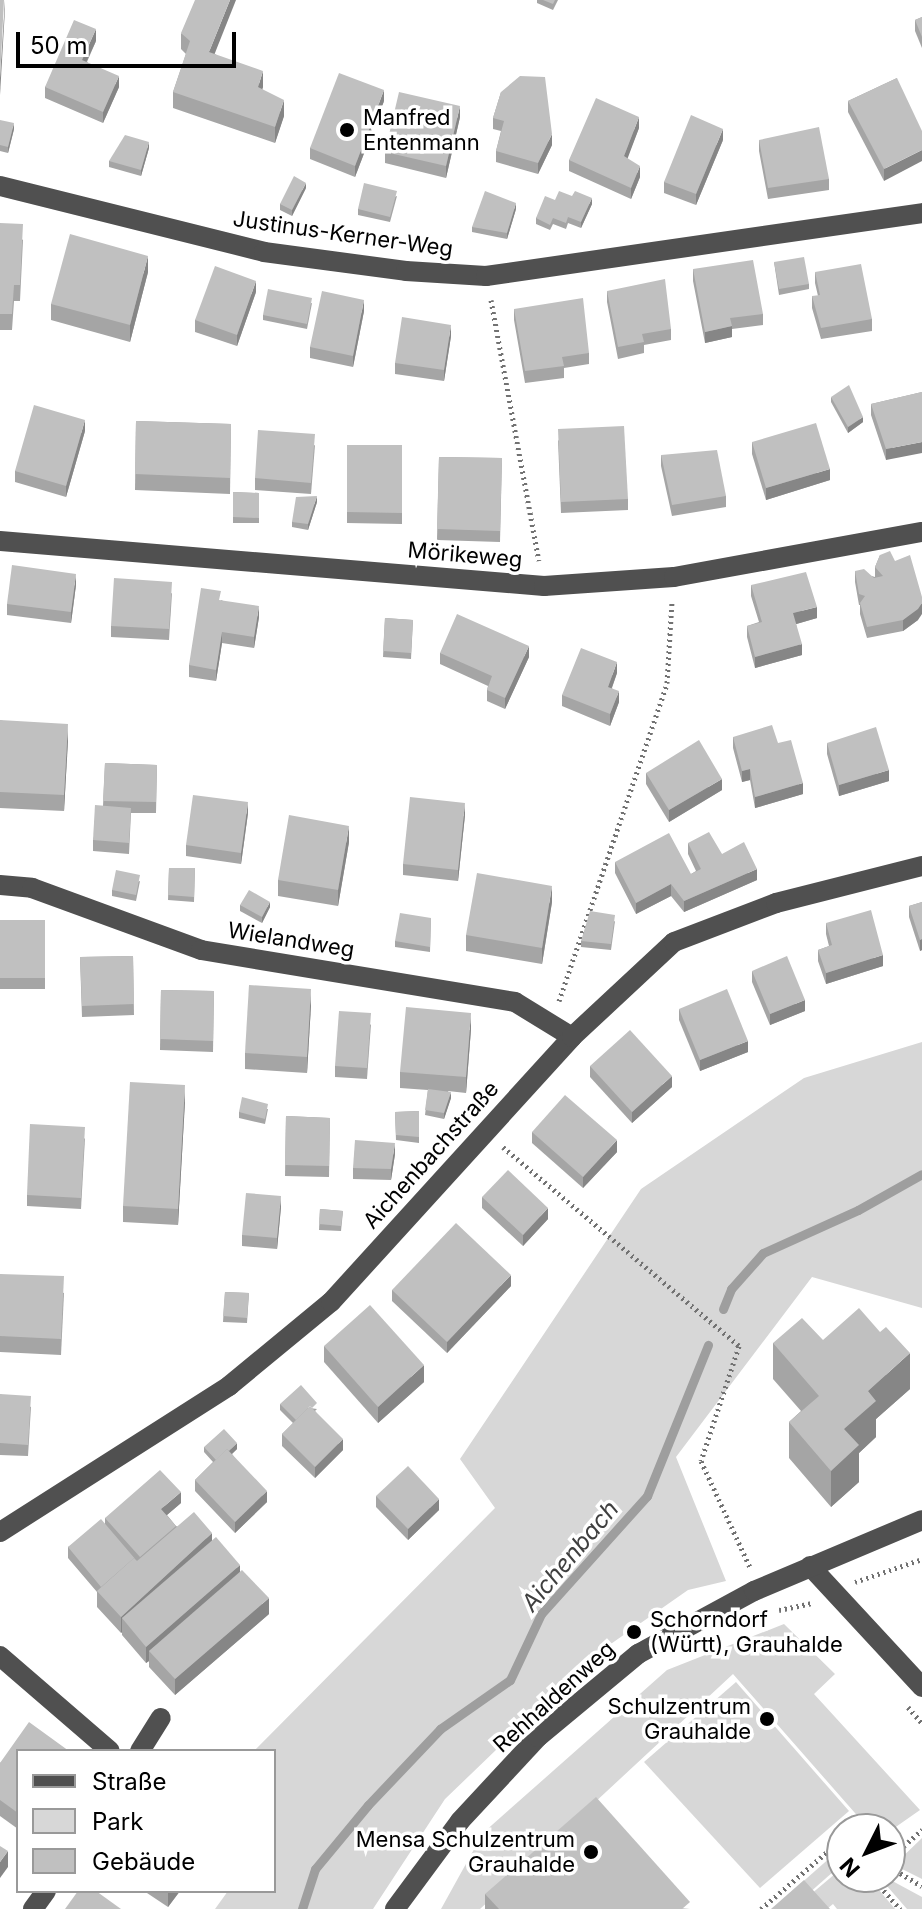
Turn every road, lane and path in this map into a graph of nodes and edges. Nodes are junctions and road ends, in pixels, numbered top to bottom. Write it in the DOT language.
graph roads {
  1 [pos="0,186"];
  2 [pos="922,213"];
  3 [pos="486,276"];
  4 [pos="922,532"];
  5 [pos="0,541"];
  6 [pos="674,577"];
  7 [pos="544,586"];
  8 [pos="922,866"];
  9 [pos="0,885"];
  10 [pos="549,1020"];
  11 [pos="572,1037"];
  12 [pos="484,1131"];
  13 [pos="922,1520"];
  14 [pos="0,1532"];
  15 [pos="922,1559"];
  16 [pos="810,1566"];
  17 [pos="754,1591"];
  18 [pos="832,1591"];
  19 [pos="813,1603"];
  20 [pos="822,1613"];
  21 [pos="0,1656"];
  22 [pos="899,1662"];
  23 [pos="922,1662"];
  24 [pos="922,1687"];
  25 [pos="901,1700"];
  26 [pos="161,1718"];
  27 [pos="922,1723"];
  28 [pos="108,1749"];
  29 [pos="141,1749"];
  30 [pos="922,1830"];
  31 [pos="906,1844"];
  32 [pos="826,1853"];
  33 [pos="886,1893"];
  34 [pos="395,1909"];
  35 [pos="761,1909"];
  36 [pos="900,1909"];
  1 -- 3 [label="street, Justinus-Kerner-Weg"];
  2 -- 3 [label="street, Justinus-Kerner-Weg"];
  3 -- 7 [label="path"];
  4 -- 6 [label="street, Mörikeweg"];
  5 -- 7 [label="street, Mörikeweg"];
  6 -- 7 [label="street, Mörikeweg"];
  6 -- 10 [label="path"];
  8 -- 11 [label="street, Aichenbachstraße"];
  9 -- 10 [label="street, Wielandweg"];
  10 -- 11 [label="street, Wielandweg"];
  11 -- 12 [label="street, Aichenbachstraße"];
  12 -- 14 [label="street, Aichenbachstraße"];
  12 -- 17 [label="path"];
  13 -- 16 [label="street, Rehhaldenweg"];
  15 -- 18 [label="path"];
  16 -- 17 [label="street, Rehhaldenweg"];
  16 -- 18 [label="street"];
  17 -- 19 [label="path"];
  17 -- 34 [label="street, Rehhaldenweg"];
  18 -- 19 [label="path"];
  18 -- 22 [label="street"];
  19 -- 20 [label="path"];
  21 -- 28 [label="street"];
  22 -- 23 [label="street"];
  22 -- 24 [label="street"];
  25 -- 27 [label="path"];
  26 -- 29 [label="street"];
  30 -- 31 [label="path"];
  32 -- 35 [label="path"];
  33 -- 36 [label="path"];
}
